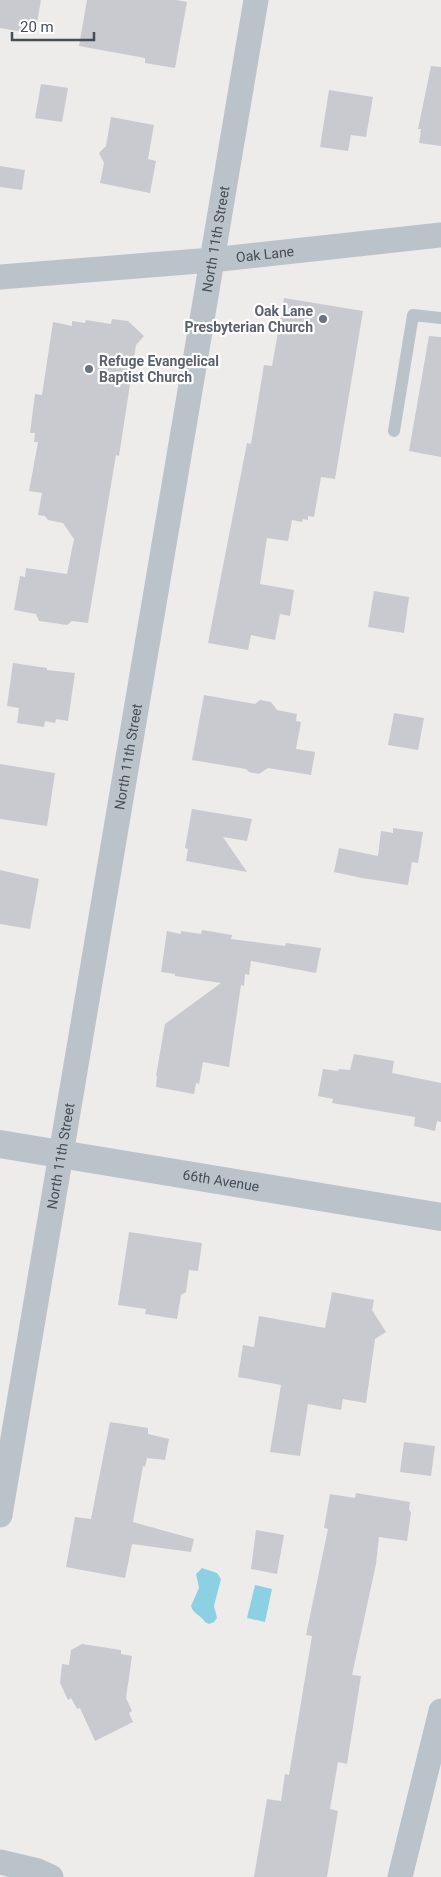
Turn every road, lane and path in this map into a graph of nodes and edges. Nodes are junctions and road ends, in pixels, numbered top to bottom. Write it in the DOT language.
graph roads {
  1 [pos="256,0"];
  2 [pos="441,235"];
  3 [pos="212,260"];
  4 [pos="0,276"];
  5 [pos="441,318"];
  6 [pos="394,431"];
  7 [pos="0,1144"];
  8 [pos="60,1154"];
  9 [pos="441,1217"];
  10 [pos="0,1515"];
  11 [pos="441,1711"];
  12 [pos="0,1862"];
  13 [pos="51,1877"];
  14 [pos="400,1877"];
  1 -- 3 [label="street, North 11th Street"];
  2 -- 3 [label="street, Oak Lane"];
  3 -- 4 [label="street, Oak Lane"];
  3 -- 8 [label="street, North 11th Street"];
  5 -- 6 [label="lane"];
  7 -- 8 [label="street, 66th Avenue"];
  8 -- 9 [label="street, 66th Avenue"];
  8 -- 10 [label="street, North 11th Street"];
  11 -- 14 [label="street"];
  12 -- 13 [label="street"];
}
